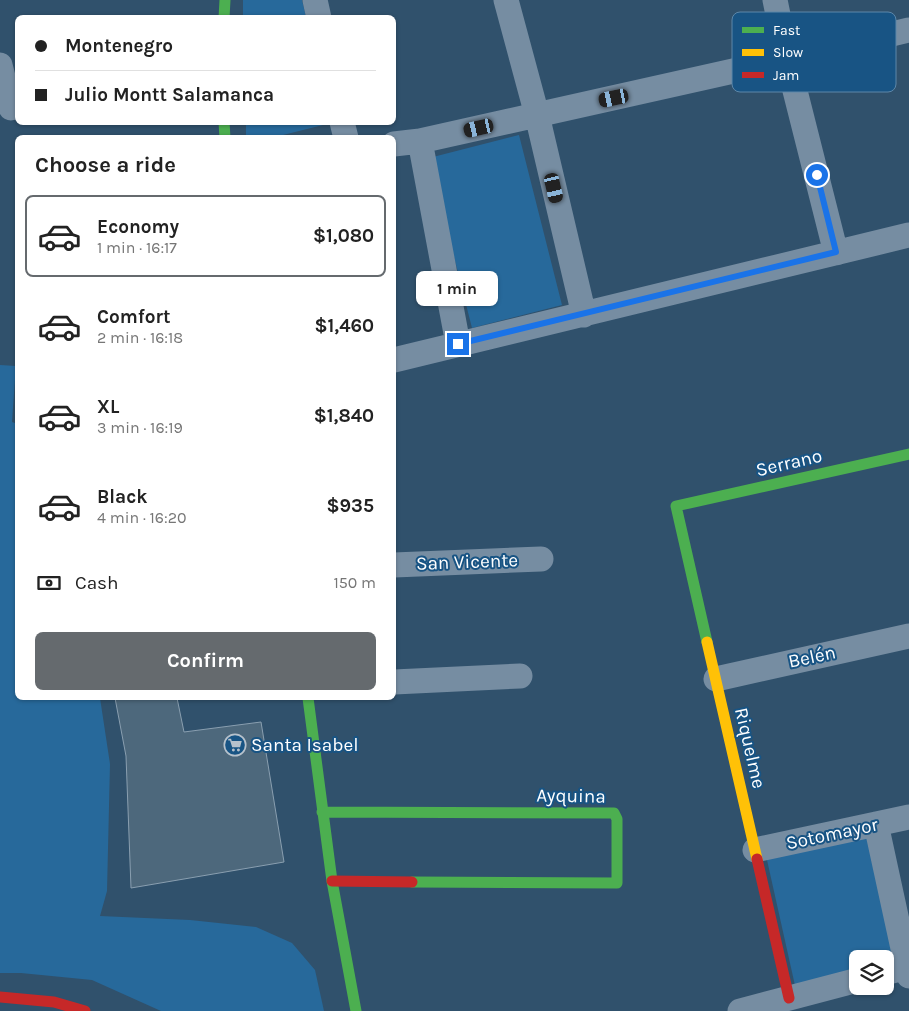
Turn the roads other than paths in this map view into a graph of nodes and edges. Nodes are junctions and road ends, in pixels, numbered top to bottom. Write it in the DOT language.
graph roads {
  1 [pos="225,0"];
  2 [pos="316,0"];
  3 [pos="506,0"];
  4 [pos="224,15"];
  5 [pos="318,15"];
  6 [pos="909,30"];
  7 [pos="896,33"];
  8 [pos="0,64"];
  9 [pos="732,71"];
  10 [pos="795,92"];
  11 [pos="10,108"];
  12 [pos="537,115"];
  13 [pos="420,141"];
  14 [pos="396,144"];
  15 [pos="909,236"];
  16 [pos="836,252"];
  17 [pos="584,315"];
  18 [pos="458,344"];
  19 [pos="396,360"];
  20 [pos="909,454"];
  21 [pos="676,506"];
  22 [pos="541,559"];
  23 [pos="396,565"];
  24 [pos="909,636"];
  25 [pos="520,676"];
  26 [pos="716,679"];
  27 [pos="396,682"];
  28 [pos="308,700"];
  29 [pos="322,812"];
  30 [pos="909,817"];
  31 [pos="876,824"];
  32 [pos="755,850"];
  33 [pos="332,881"];
  34 [pos="900,972"];
  35 [pos="849,982"];
  36 [pos="341,992"];
  37 [pos="0,998"];
  38 [pos="789,998"];
  39 [pos="85,1011"];
  40 [pos="356,1011"];
  41 [pos="740,1011"];
  1 -- 4 [label="street"];
  2 -- 5 [label="street"];
  3 -- 12 [label="street"];
  6 -- 7 [label="street"];
  8 -- 11 [label="street"];
  9 -- 12 [label="street"];
  10 -- 16 [label="street"];
  12 -- 13 [label="street"];
  12 -- 17 [label="street"];
  13 -- 14 [label="street"];
  13 -- 18 [label="street"];
  15 -- 16 [label="street"];
  16 -- 17 [label="street"];
  17 -- 18 [label="street"];
  18 -- 19 [label="street"];
  20 -- 21 [label="street, Serrano"];
  21 -- 26 [label="street, Riquelme"];
  22 -- 23 [label="street, San Vicente"];
  24 -- 26 [label="street, Belén"];
  25 -- 27 [label="street"];
  26 -- 32 [label="street, Riquelme"];
  28 -- 29 [label="street"];
  29 -- 33 [label="street"];
  29 -- 33 [label="street, Ayquina"];
  30 -- 31 [label="street, Sotomayor"];
  31 -- 32 [label="street, Sotomayor"];
  31 -- 34 [label="street"];
  32 -- 38 [label="street, Riquelme"];
  33 -- 36 [label="street"];
  33 -- 40 [label="street"];
  35 -- 38 [label="street"];
  37 -- 39 [label="street"];
  38 -- 41 [label="street"];
}
